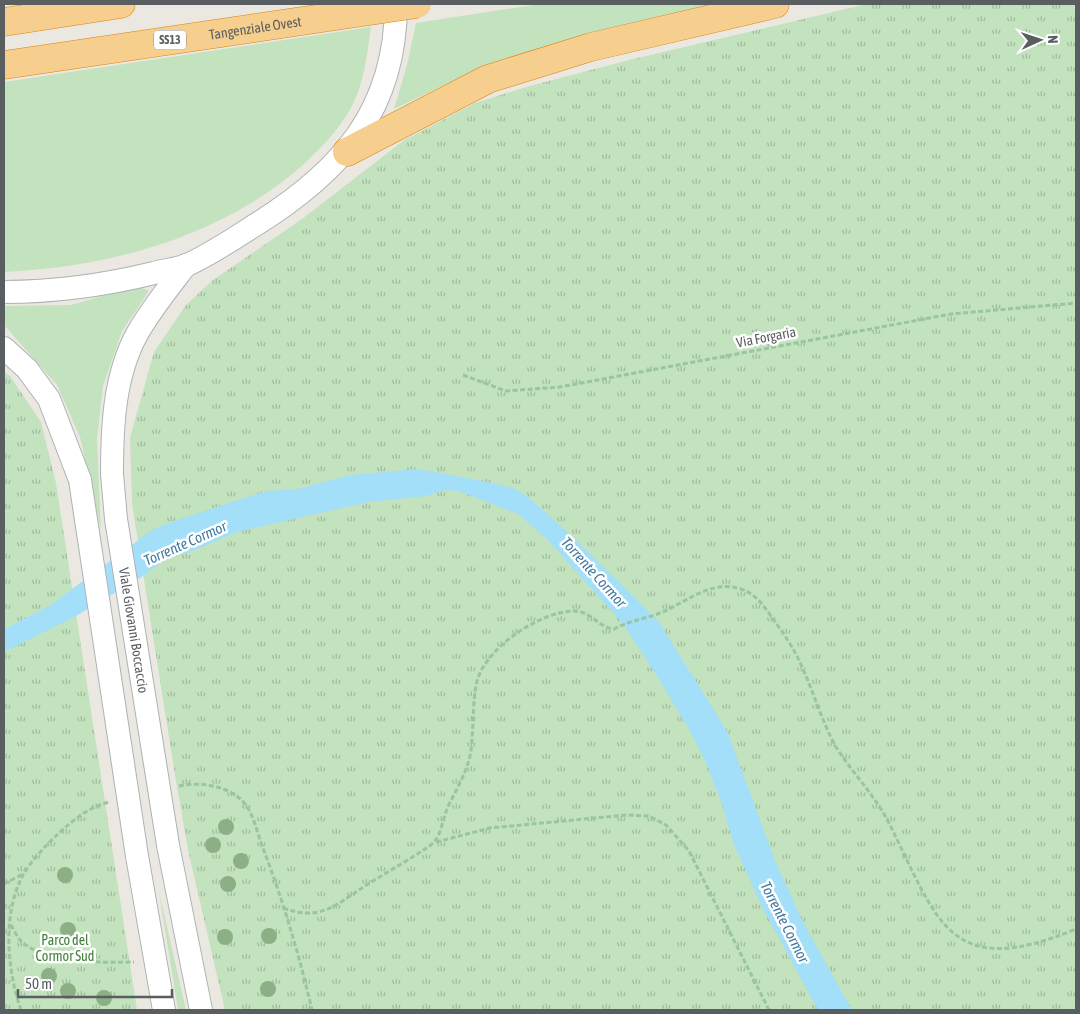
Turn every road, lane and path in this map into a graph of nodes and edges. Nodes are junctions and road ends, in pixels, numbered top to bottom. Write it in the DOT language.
graph roads {
  1 [pos="121,4"];
  2 [pos="396,4"];
  3 [pos="417,4"];
  4 [pos="774,4"];
  5 [pos="4,22"];
  6 [pos="4,65"];
  7 [pos="347,152"];
  8 [pos="186,265"];
  9 [pos="4,292"];
  10 [pos="1076,303"];
  11 [pos="4,348"];
  12 [pos="463,375"];
  13 [pos="222,788"];
  14 [pos="106,803"];
  15 [pos="435,842"];
  16 [pos="23,874"];
  17 [pos="4,884"];
  18 [pos="283,908"];
  19 [pos="11,924"];
  20 [pos="1076,929"];
  21 [pos="156,962"];
  22 [pos="20,1010"];
  23 [pos="164,1010"];
  24 [pos="201,1010"];
  25 [pos="312,1010"];
  26 [pos="769,1010"];
  1 -- 5 [label="highway"];
  2 -- 7 [label="main road"];
  3 -- 6 [label="highway, Tangenziale Ovest / SS13, bridge"];
  4 -- 7 [label="highway"];
  7 -- 8 [label="main road"];
  8 -- 9 [label="main road"];
  8 -- 24 [label="main road, Viale Giovanni Boccaccio, bridge"];
  10 -- 12 [label="path, Via Forgaria"];
  11 -- 21 [label="main road, bridge"];
  13 -- 18 [label="path"];
  14 -- 16 [label="path"];
  15 -- 18 [label="path"];
  15 -- 20 [label="path"];
  15 -- 26 [label="path"];
  16 -- 17 [label="path"];
  16 -- 19 [label="path"];
  18 -- 25 [label="path"];
  19 -- 21 [label="path"];
  19 -- 22 [label="path"];
  21 -- 23 [label="main road"];
}
